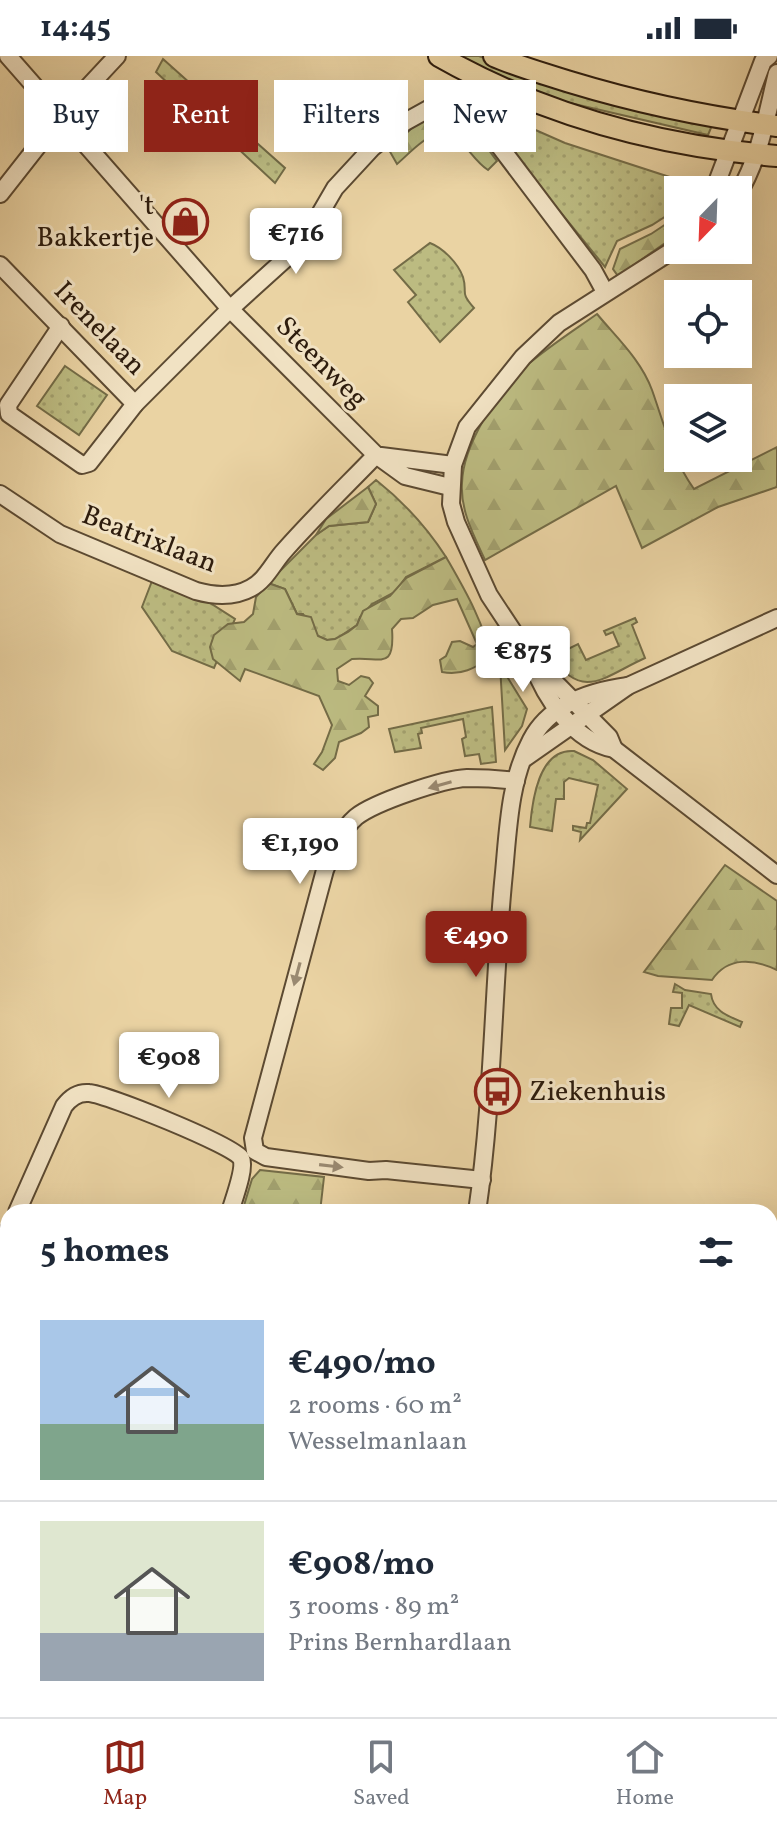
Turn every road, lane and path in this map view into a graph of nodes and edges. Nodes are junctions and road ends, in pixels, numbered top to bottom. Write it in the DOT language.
graph roads {
  1 [pos="8,56"];
  2 [pos="117,56"];
  3 [pos="439,56"];
  4 [pos="494,56"];
  5 [pos="769,56"];
  6 [pos="777,73"];
  7 [pos="30,80"];
  8 [pos="95,80"];
  9 [pos="741,122"];
  10 [pos="771,125"];
  11 [pos="33,152"];
  12 [pos="93,152"];
  13 [pos="730,152"];
  14 [pos="756,154"];
  15 [pos="777,156"];
  16 [pos="720,176"];
  17 [pos="748,176"];
  18 [pos="0,194"];
  19 [pos="664,256"];
  20 [pos="0,265"];
  21 [pos="605,292"];
  22 [pos="230,309"];
  23 [pos="61,326"];
  24 [pos="135,404"];
  25 [pos="376,455"];
  26 [pos="453,465"];
  27 [pos="450,487"];
  28 [pos="0,494"];
  29 [pos="777,618"];
  30 [pos="530,657"];
  31 [pos="628,686"];
  32 [pos="573,699"];
  33 [pos="557,709"];
  34 [pos="589,715"];
  35 [pos="570,725"];
  36 [pos="614,749"];
  37 [pos="525,758"];
  38 [pos="516,781"];
  39 [pos="776,872"];
  40 [pos="248,1154"];
  41 [pos="482,1180"];
  42 [pos="21,1204"];
  43 [pos="232,1204"];
  44 [pos="478,1204"];
  1 -- 7 [label="street, Steenweg"];
  2 -- 8 [label="street"];
  3 -- 13 [label="main road"];
  4 -- 9 [label="main road"];
  5 -- 9 [label="street"];
  6 -- 10 [label="street"];
  9 -- 10 [label="main road"];
  9 -- 13 [label="street"];
  10 -- 14 [label="street"];
  11 -- 18 [label="street"];
  12 -- 22 [label="street, Steenweg"];
  13 -- 14 [label="main road"];
  13 -- 16 [label="street"];
  14 -- 15 [label="main road"];
  14 -- 17 [label="street"];
  19 -- 21 [label="street"];
  20 -- 23 [label="street, Irenelaan"];
  21 -- 22 [label="street, Irenelaan"];
  21 -- 26 [label="street"];
  22 -- 24 [label="street, Irenelaan"];
  22 -- 25 [label="street, Steenweg"];
  23 -- 24 [label="street, Irenelaan"];
  23 -- 24 [label="street"];
  25 -- 26 [label="street"];
  25 -- 27 [label="street, Steenweg"];
  25 -- 28 [label="street, Beatrixlaan"];
  26 -- 27 [label="street"];
  27 -- 30 [label="street"];
  29 -- 31 [label="street"];
  30 -- 32 [label="street"];
  30 -- 33 [label="street"];
  31 -- 32 [label="street"];
  31 -- 34 [label="street"];
  32 -- 33 [label="street"];
  32 -- 34 [label="street"];
  33 -- 35 [label="street"];
  33 -- 37 [label="street"];
  34 -- 35 [label="street"];
  34 -- 36 [label="street"];
  35 -- 36 [label="street"];
  35 -- 37 [label="street"];
  36 -- 39 [label="street"];
  37 -- 38 [label="street"];
  38 -- 40 [label="street, one-way"];
  38 -- 41 [label="street"];
  40 -- 41 [label="street, one-way"];
  40 -- 42 [label="street"];
  40 -- 43 [label="street"];
  41 -- 44 [label="street"];
}
